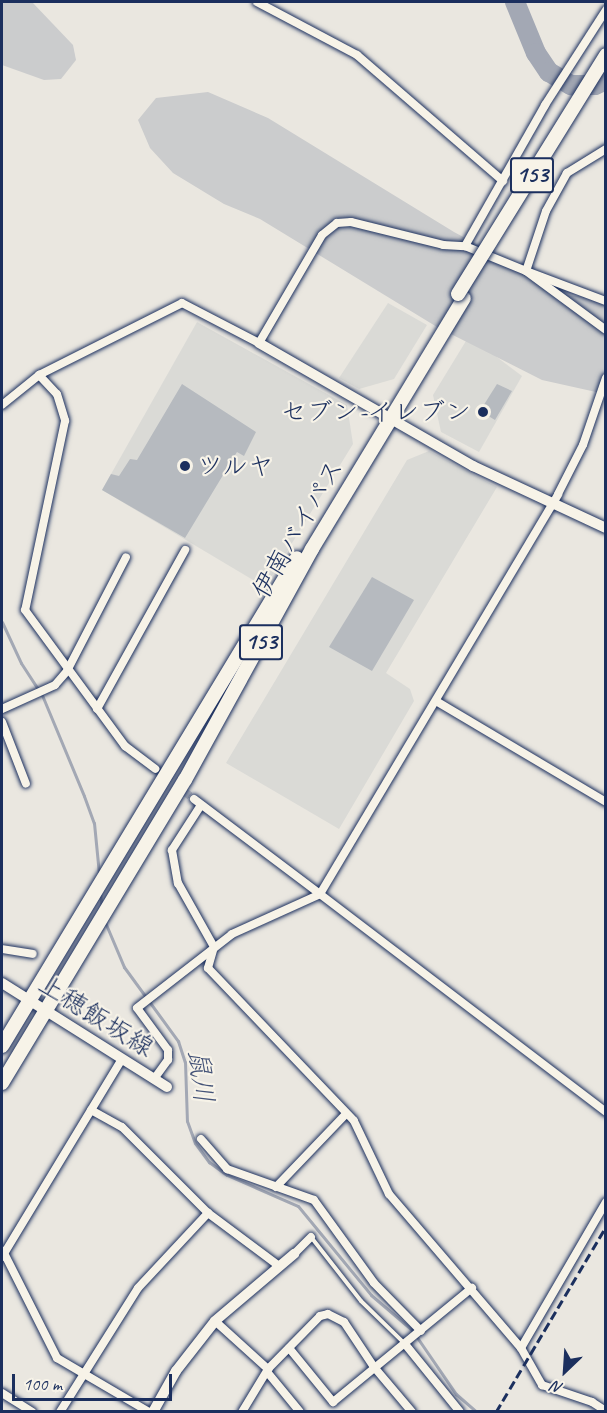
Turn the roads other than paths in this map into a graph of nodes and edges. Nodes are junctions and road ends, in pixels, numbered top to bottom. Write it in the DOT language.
graph roads {
  1 [pos="257,2"];
  2 [pos="606,10"];
  3 [pos="606,55"];
  4 [pos="606,65"];
  5 [pos="606,149"];
  6 [pos="503,181"];
  7 [pos="465,246"];
  8 [pos="526,271"];
  9 [pos="461,296"];
  10 [pos="606,301"];
  11 [pos="606,330"];
  12 [pos="259,343"];
  13 [pos="39,375"];
  14 [pos="606,378"];
  15 [pos="2,405"];
  16 [pos="387,417"];
  17 [pos="551,505"];
  18 [pos="606,528"];
  19 [pos="185,550"];
  20 [pos="126,557"];
  21 [pos="67,671"];
  22 [pos="436,701"];
  23 [pos="2,709"];
  24 [pos="96,709"];
  25 [pos="2,722"];
  26 [pos="155,769"];
  27 [pos="26,784"];
  28 [pos="606,802"];
  29 [pos="320,894"];
  30 [pos="214,948"];
  31 [pos="2,949"];
  32 [pos="33,954"];
  33 [pos="2,983"];
  34 [pos="30,1000"];
  35 [pos="45,1010"];
  36 [pos="2,1046"];
  37 [pos="122,1059"];
  38 [pos="154,1079"];
  39 [pos="2,1083"];
  40 [pos="167,1087"];
  41 [pos="91,1110"];
  42 [pos="606,1112"];
  43 [pos="346,1114"];
  44 [pos="201,1139"];
  45 [pos="276,1187"];
  46 [pos="606,1202"];
  47 [pos="208,1213"];
  48 [pos="311,1237"];
  49 [pos="2,1253"];
  50 [pos="294,1254"];
  51 [pos="279,1266"];
  52 [pos="472,1288"];
  53 [pos="215,1321"];
  54 [pos="421,1331"];
  55 [pos="407,1342"];
  56 [pos="289,1348"];
  57 [pos="521,1348"];
  58 [pos="374,1367"];
  59 [pos="268,1371"];
  60 [pos="84,1372"];
  61 [pos="2,1393"];
  62 [pos="606,1411"];
  63 [pos="33,1412"];
  64 [pos="60,1412"];
  65 [pos="151,1412"];
  66 [pos="242,1412"];
  67 [pos="300,1412"];
  68 [pos="412,1412"];
  69 [pos="460,1412"];
  1 -- 6 [label="street"];
  2 -- 6 [label="street"];
  3 -- 9 [label="highway, 伊南バイパス / 153, bridge"];
  4 -- 9 [label="highway, 伊南バイパス / 153"];
  5 -- 8 [label="street"];
  6 -- 7 [label="street"];
  7 -- 8 [label="street"];
  7 -- 12 [label="street"];
  8 -- 10 [label="street"];
  8 -- 11 [label="street"];
  9 -- 16 [label="highway, 伊南バイパス / 153"];
  12 -- 13 [label="street"];
  12 -- 16 [label="street"];
  13 -- 15 [label="street"];
  13 -- 21 [label="street"];
  14 -- 17 [label="street"];
  16 -- 17 [label="street"];
  16 -- 34 [label="highway, 伊南バイパス / 153"];
  16 -- 35 [label="highway, 伊南バイパス / 153"];
  17 -- 18 [label="street"];
  17 -- 22 [label="street"];
  19 -- 24 [label="street"];
  20 -- 21 [label="street"];
  21 -- 23 [label="street"];
  21 -- 24 [label="street"];
  22 -- 28 [label="street"];
  22 -- 29 [label="street"];
  24 -- 26 [label="street"];
  25 -- 27 [label="street"];
  29 -- 30 [label="street"];
  29 -- 30 [label="street"];
  29 -- 42 [label="street"];
  30 -- 38 [label="street"];
  30 -- 43 [label="street"];
  31 -- 32 [label="street"];
  33 -- 34 [label="street, 上穂飯坂線"];
  34 -- 35 [label="street, 上穂飯坂線"];
  34 -- 36 [label="highway, 伊南バイパス / 153"];
  35 -- 37 [label="street, 上穂飯坂線"];
  35 -- 39 [label="highway, 伊南バイパス / 153"];
  37 -- 38 [label="street, 上穂飯坂線"];
  37 -- 41 [label="street"];
  38 -- 40 [label="street, 上穂飯坂線"];
  41 -- 47 [label="street"];
  41 -- 49 [label="street"];
  43 -- 45 [label="street"];
  43 -- 52 [label="street"];
  44 -- 45 [label="street"];
  45 -- 54 [label="street"];
  46 -- 57 [label="street"];
  47 -- 51 [label="street"];
  47 -- 60 [label="street"];
  48 -- 50 [label="street"];
  48 -- 55 [label="lane"];
  49 -- 60 [label="street"];
  50 -- 51 [label="street"];
  51 -- 53 [label="street"];
  52 -- 54 [label="street"];
  52 -- 57 [label="street"];
  53 -- 59 [label="street"];
  53 -- 65 [label="street"];
  54 -- 55 [label="street"];
  55 -- 58 [label="street"];
  55 -- 69 [label="street"];
  56 -- 58 [label="street"];
  56 -- 58 [label="street"];
  56 -- 59 [label="street"];
  57 -- 62 [label="street"];
  58 -- 68 [label="street"];
  59 -- 66 [label="street"];
  59 -- 67 [label="street"];
  60 -- 64 [label="street"];
  60 -- 65 [label="street"];
  61 -- 63 [label="street"];
}
